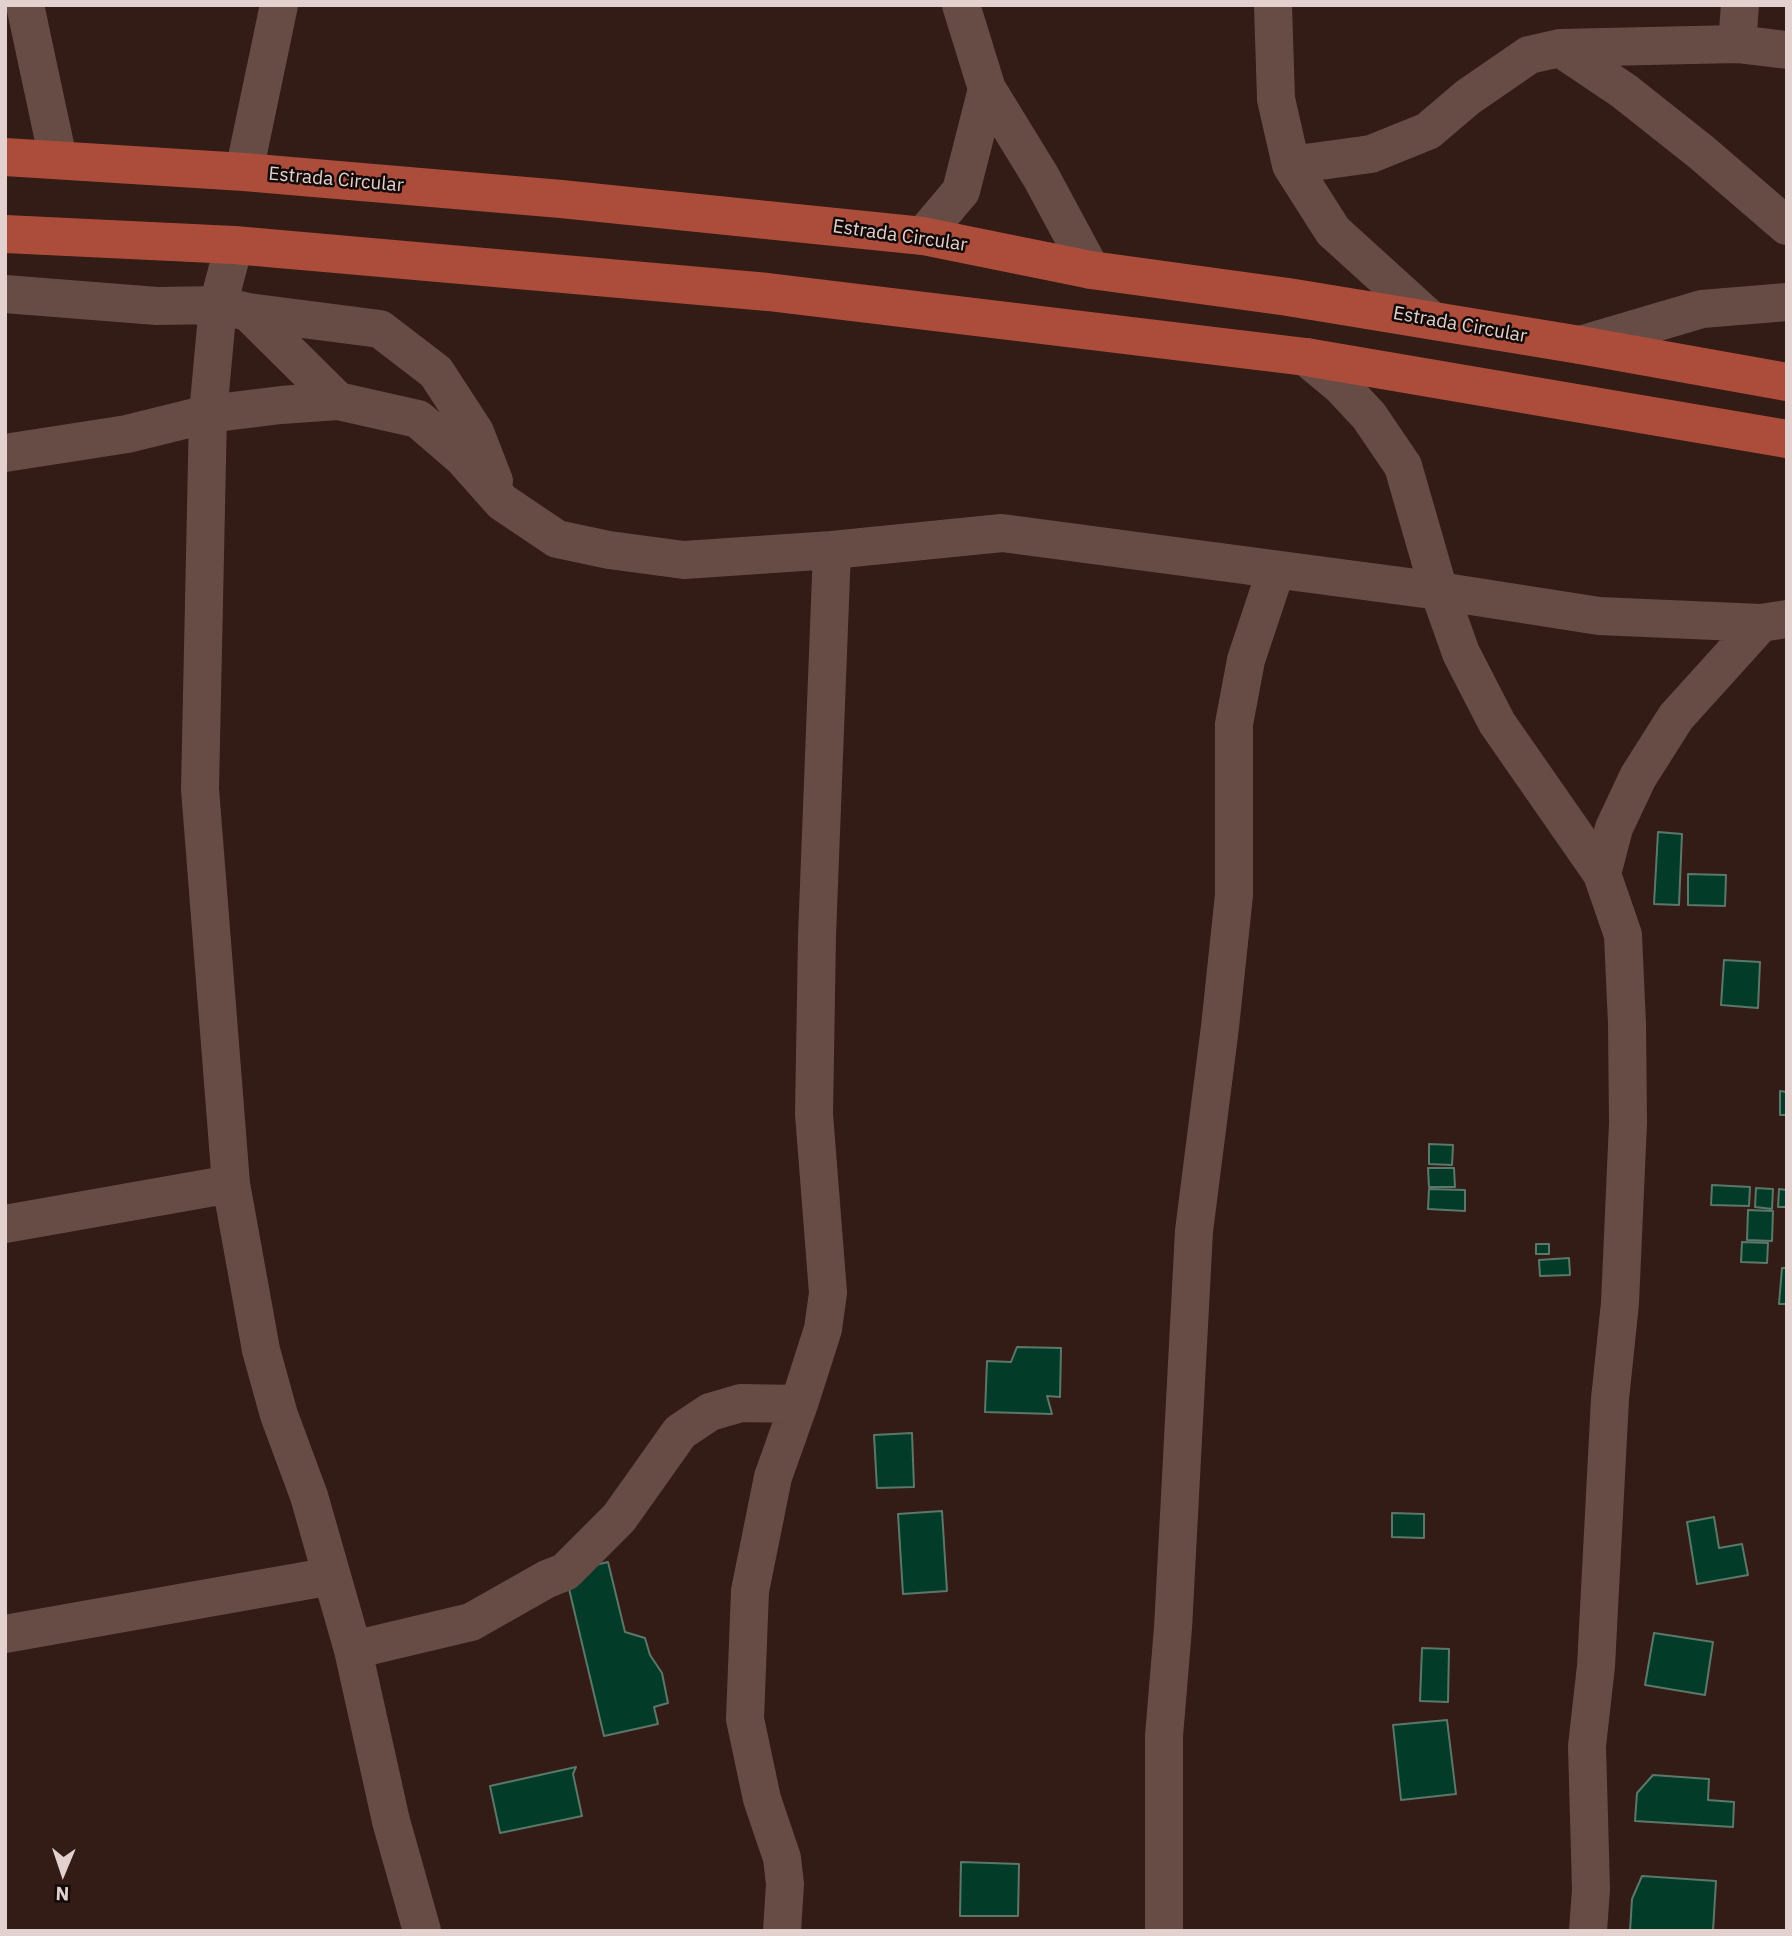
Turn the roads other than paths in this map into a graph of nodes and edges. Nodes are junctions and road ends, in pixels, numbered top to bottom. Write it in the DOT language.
graph roads {
  1 [pos="25,5"];
  2 [pos="279,5"];
  3 [pos="961,5"];
  4 [pos="1273,5"];
  5 [pos="1740,5"];
  6 [pos="1737,44"];
  7 [pos="1560,48"];
  8 [pos="1787,50"];
  9 [pos="987,89"];
  10 [pos="5,157"];
  11 [pos="58,159"];
  12 [pos="1291,165"];
  13 [pos="244,172"];
  14 [pos="1787,226"];
  15 [pos="5,234"];
  16 [pos="923,236"];
  17 [pos="234,245"];
  18 [pos="1091,270"];
  19 [pos="5,294"];
  20 [pos="1787,302"];
  21 [pos="233,309"];
  22 [pos="1431,320"];
  23 [pos="1580,345"];
  24 [pos="1306,357"];
  25 [pos="1787,382"];
  26 [pos="338,401"];
  27 [pos="208,414"];
  28 [pos="1787,439"];
  29 [pos="5,453"];
  30 [pos="502,502"];
  31 [pos="832,550"];
  32 [pos="1276,570"];
  33 [pos="1439,591"];
  34 [pos="1774,621"];
  35 [pos="1602,874"];
  36 [pos="231,1184"];
  37 [pos="5,1224"];
  38 [pos="799,1404"];
  39 [pos="332,1576"];
  40 [pos="5,1634"];
  41 [pos="353,1650"];
  42 [pos="422,1931"];
  43 [pos="782,1931"];
  44 [pos="1164,1931"];
  45 [pos="1588,1931"];
  1 -- 11 [label="street"];
  2 -- 13 [label="street"];
  3 -- 9 [label="street"];
  4 -- 12 [label="street"];
  5 -- 6 [label="street"];
  6 -- 7 [label="street"];
  6 -- 8 [label="street"];
  7 -- 12 [label="street"];
  7 -- 14 [label="street"];
  9 -- 16 [label="street"];
  9 -- 18 [label="street"];
  10 -- 11 [label="main road, Estrada Circular"];
  11 -- 13 [label="main road, Estrada Circular"];
  12 -- 22 [label="street"];
  13 -- 16 [label="main road, Estrada Circular"];
  15 -- 17 [label="main road"];
  16 -- 18 [label="main road, Estrada Circular"];
  17 -- 21 [label="street"];
  17 -- 24 [label="main road"];
  18 -- 22 [label="main road, Estrada Circular"];
  19 -- 21 [label="street"];
  20 -- 23 [label="street"];
  21 -- 26 [label="street"];
  21 -- 27 [label="street"];
  21 -- 30 [label="street"];
  22 -- 23 [label="main road, Estrada Circular"];
  23 -- 25 [label="main road, Estrada Circular"];
  24 -- 28 [label="main road"];
  24 -- 33 [label="street"];
  26 -- 27 [label="street"];
  26 -- 30 [label="street"];
  27 -- 29 [label="street"];
  27 -- 36 [label="street"];
  30 -- 31 [label="street"];
  31 -- 32 [label="street"];
  31 -- 38 [label="street"];
  32 -- 33 [label="street"];
  32 -- 44 [label="street"];
  33 -- 34 [label="street"];
  33 -- 35 [label="street"];
  34 -- 35 [label="street"];
  35 -- 45 [label="street"];
  36 -- 37 [label="street"];
  36 -- 39 [label="street"];
  38 -- 41 [label="street"];
  38 -- 43 [label="street"];
  39 -- 40 [label="street"];
  39 -- 41 [label="street"];
  41 -- 42 [label="street"];
}
